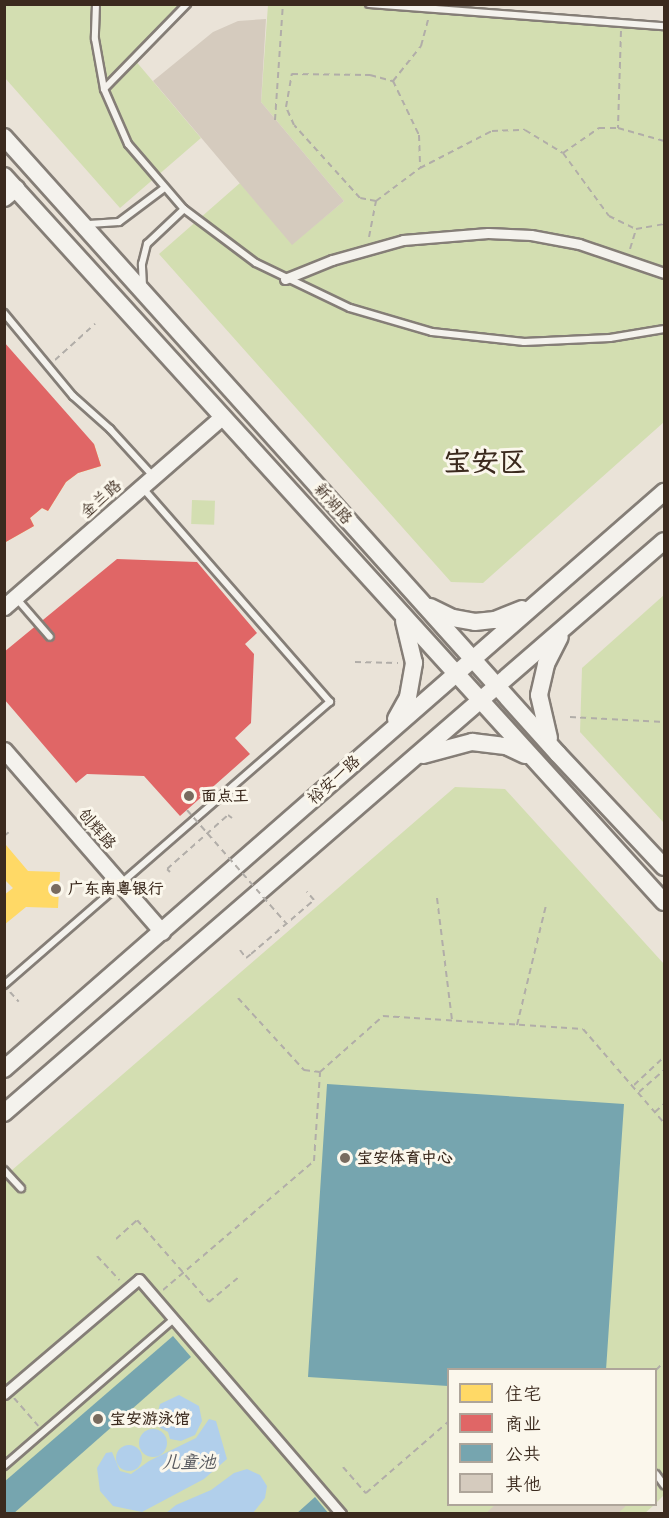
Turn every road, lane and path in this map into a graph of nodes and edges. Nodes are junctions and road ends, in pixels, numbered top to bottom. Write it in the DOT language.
graph roads {
  1 [pos="96,4"];
  2 [pos="187,4"];
  3 [pos="284,4"];
  4 [pos="369,4"];
  5 [pos="430,9"];
  6 [pos="623,23"];
  7 [pos="664,26"];
  8 [pos="393,81"];
  9 [pos="104,89"];
  10 [pos="275,120"];
  11 [pos="618,128"];
  12 [pos="4,137"];
  13 [pos="664,141"];
  14 [pos="563,153"];
  15 [pos="420,168"];
  16 [pos="8,188"];
  17 [pos="163,189"];
  18 [pos="376,201"];
  19 [pos="184,209"];
  20 [pos="77,221"];
  21 [pos="664,224"];
  22 [pos="636,229"];
  23 [pos="367,249"];
  24 [pos="627,257"];
  25 [pos="664,273"];
  26 [pos="285,279"];
  27 [pos="145,295"];
  28 [pos="4,313"];
  29 [pos="95,324"];
  30 [pos="174,328"];
  31 [pos="664,329"];
  32 [pos="154,343"];
  33 [pos="47,367"];
  34 [pos="221,418"];
  35 [pos="148,482"];
  36 [pos="664,492"];
  37 [pos="664,541"];
  38 [pos="417,597"];
  39 [pos="544,597"];
  40 [pos="10,602"];
  41 [pos="400,612"];
  42 [pos="566,627"];
  43 [pos="50,637"];
  44 [pos="472,658"];
  45 [pos="355,662"];
  46 [pos="398,663"];
  47 [pos="455,673"];
  48 [pos="497,686"];
  49 [pos="480,700"];
  50 [pos="570,717"];
  51 [pos="664,723"];
  52 [pos="379,739"];
  53 [pos="4,750"];
  54 [pos="558,754"];
  55 [pos="406,763"];
  56 [pos="543,769"];
  57 [pos="594,791"];
  58 [pos="576,805"];
  59 [pos="186,810"];
  60 [pos="232,818"];
  61 [pos="9,832"];
  62 [pos="207,834"];
  63 [pos="4,836"];
  64 [pos="664,867"];
  65 [pos="170,872"];
  66 [pos="121,885"];
  67 [pos="307,892"];
  68 [pos="437,898"];
  69 [pos="664,902"];
  70 [pos="546,905"];
  71 [pos="286,924"];
  72 [pos="162,932"];
  73 [pos="240,950"];
  74 [pos="4,985"];
  75 [pos="238,998"];
  76 [pos="19,1002"];
  77 [pos="452,1021"];
  78 [pos="518,1025"];
  79 [pos="664,1057"];
  80 [pos="4,1069"];
  81 [pos="664,1070"];
  82 [pos="320,1072"];
  83 [pos="633,1086"];
  84 [pos="638,1093"];
  85 [pos="664,1104"];
  86 [pos="655,1112"];
  87 [pos="4,1113"];
  88 [pos="663,1118"];
  89 [pos="664,1123"];
  90 [pos="4,1170"];
  91 [pos="21,1188"];
  92 [pos="116,1239"];
  93 [pos="97,1256"];
  94 [pos="183,1272"];
  95 [pos="238,1277"];
  96 [pos="127,1290"];
  97 [pos="154,1297"];
  98 [pos="174,1319"];
  99 [pos="6,1393"];
  100 [pos="447,1423"];
  101 [pos="44,1432"];
  102 [pos="4,1466"];
  103 [pos="343,1467"];
  104 [pos="341,1514"];
  1 -- 9 [label="lane"];
  2 -- 9 [label="lane"];
  3 -- 10 [label="path"];
  4 -- 5 [label="lane"];
  5 -- 6 [label="lane"];
  5 -- 8 [label="path"];
  6 -- 7 [label="lane"];
  6 -- 11 [label="path"];
  8 -- 15 [label="path"];
  8 -- 18 [label="path"];
  9 -- 17 [label="lane"];
  11 -- 13 [label="path"];
  11 -- 14 [label="path"];
  12 -- 20 [label="main road, 新湖路"];
  14 -- 15 [label="path"];
  14 -- 22 [label="path"];
  15 -- 18 [label="path"];
  16 -- 32 [label="main road, 新湖路"];
  17 -- 19 [label="lane"];
  17 -- 20 [label="lane"];
  18 -- 23 [label="path"];
  19 -- 26 [label="lane"];
  19 -- 27 [label="lane"];
  20 -- 27 [label="main road, 新湖路"];
  21 -- 22 [label="path"];
  22 -- 24 [label="path"];
  23 -- 24 [label="street"];
  23 -- 26 [label="street"];
  24 -- 25 [label="street"];
  26 -- 31 [label="lane"];
  27 -- 30 [label="main road, 新湖路"];
  28 -- 33 [label="lane"];
  29 -- 33 [label="path"];
  30 -- 32 [label="main road"];
  30 -- 38 [label="main road, 新湖路"];
  32 -- 34 [label="main road, 新湖路"];
  33 -- 35 [label="lane"];
  34 -- 35 [label="street, 金兰路"];
  34 -- 41 [label="main road, 新湖路"];
  35 -- 40 [label="street, 金兰路"];
  35 -- 66 [label="lane"];
  36 -- 39 [label="main road, 裕安一路"];
  37 -- 42 [label="main road, 裕安一路"];
  38 -- 39 [label="main road"];
  38 -- 44 [label="main road, 新湖路"];
  39 -- 44 [label="main road, 裕安一路"];
  40 -- 43 [label="lane"];
  41 -- 47 [label="main road, 新湖路"];
  41 -- 52 [label="main road"];
  42 -- 48 [label="main road, 裕安一路"];
  42 -- 54 [label="main road"];
  44 -- 47 [label="main road, 裕安一路"];
  44 -- 48 [label="main road, 新湖路"];
  45 -- 46 [label="path"];
  47 -- 49 [label="main road, 新湖路"];
  47 -- 52 [label="main road, 裕安一路"];
  48 -- 49 [label="main road, 裕安一路"];
  48 -- 54 [label="main road, 新湖路"];
  49 -- 55 [label="main road, 裕安一路"];
  49 -- 56 [label="main road, 新湖路"];
  50 -- 51 [label="path"];
  52 -- 72 [label="main road, 裕安一路"];
  53 -- 66 [label="street, 创辉路"];
  54 -- 57 [label="main road, 新湖路"];
  55 -- 56 [label="main road"];
  55 -- 87 [label="main road, 裕安一路"];
  56 -- 58 [label="main road, 新湖路"];
  57 -- 58 [label="main road"];
  57 -- 64 [label="main road, 新湖路"];
  58 -- 69 [label="main road, 新湖路"];
  59 -- 62 [label="path, bridge"];
  60 -- 62 [label="path"];
  61 -- 63 [label="path"];
  62 -- 65 [label="path"];
  62 -- 71 [label="path, bridge"];
  66 -- 72 [label="street, 创辉路"];
  66 -- 74 [label="lane"];
  67 -- 71 [label="path"];
  68 -- 77 [label="path"];
  70 -- 78 [label="path"];
  71 -- 73 [label="path"];
  72 -- 80 [label="main road, 裕安一路"];
  74 -- 76 [label="path"];
  75 -- 82 [label="path"];
  77 -- 78 [label="path"];
  77 -- 82 [label="path"];
  78 -- 83 [label="path"];
  79 -- 83 [label="path"];
  81 -- 84 [label="path"];
  82 -- 94 [label="path"];
  83 -- 84 [label="path"];
  84 -- 86 [label="path"];
  85 -- 86 [label="path"];
  86 -- 88 [label="path"];
  88 -- 89 [label="path"];
  90 -- 91 [label="lane"];
  92 -- 94 [label="path"];
  93 -- 96 [label="path"];
  94 -- 95 [label="path"];
  94 -- 97 [label="path"];
  96 -- 97 [label="street"];
  96 -- 99 [label="street"];
  97 -- 98 [label="street"];
  98 -- 101 [label="lane"];
  98 -- 104 [label="street"];
  99 -- 101 [label="path"];
  100 -- 103 [label="path"];
  101 -- 102 [label="lane"];
}
